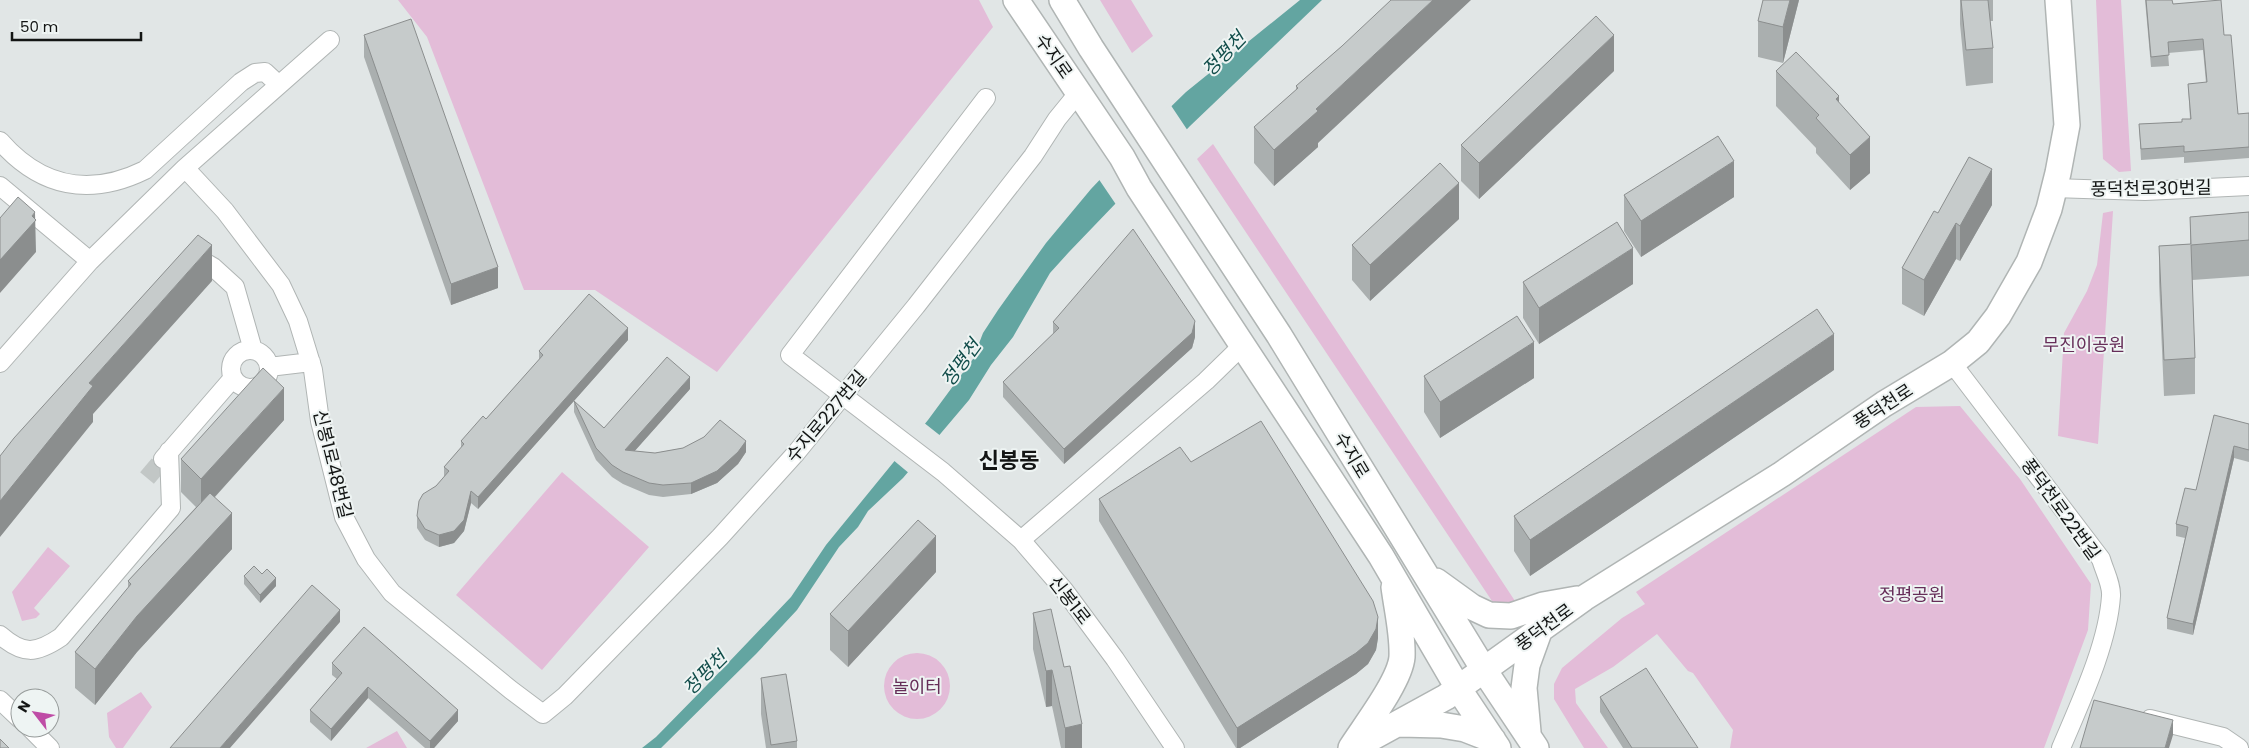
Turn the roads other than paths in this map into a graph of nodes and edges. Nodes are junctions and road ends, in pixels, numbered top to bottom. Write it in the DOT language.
graph roads {
  1 [pos="1016,0"];
  2 [pos="1062,0"];
  3 [pos="2058,0"];
  4 [pos="330,40"];
  5 [pos="279,85"];
  6 [pos="986,98"];
  7 [pos="1086,102"];
  8 [pos="0,141"];
  9 [pos="185,168"];
  10 [pos="0,186"];
  11 [pos="2249,186"];
  12 [pos="2053,188"];
  13 [pos="90,261"];
  14 [pos="177,277"];
  15 [pos="1243,345"];
  16 [pos="253,350"];
  17 [pos="311,362"];
  18 [pos="0,363"];
  19 [pos="1952,363"];
  20 [pos="268,367"];
  21 [pos="233,378"];
  22 [pos="844,396"];
  23 [pos="1021,540"];
  24 [pos="1424,571"];
  25 [pos="1392,575"];
  26 [pos="1584,598"];
  27 [pos="1540,629"];
  28 [pos="0,635"];
  29 [pos="1484,670"];
  30 [pos="1458,688"];
  31 [pos="0,700"];
  32 [pos="2081,701"];
  33 [pos="2100,706"];
  34 [pos="10,710"];
  35 [pos="543,714"];
  36 [pos="2138,716"];
  37 [pos="1400,724"];
  38 [pos="40,738"];
  39 [pos="1532,742"];
  40 [pos="1496,744"];
  41 [pos="50,748"];
  42 [pos="1175,748"];
  43 [pos="1352,748"];
  44 [pos="2061,748"];
  45 [pos="2239,748"];
  1 -- 7 [label="main road, 수지로"];
  2 -- 24 [label="main road, 수지로"];
  3 -- 12 [label="main road, 풍덕천로"];
  4 -- 5 [label="street"];
  5 -- 8 [label="street"];
  5 -- 9 [label="street"];
  6 -- 22 [label="street"];
  7 -- 15 [label="main road, 수지로"];
  7 -- 22 [label="street, 수지로227번길"];
  9 -- 13 [label="street"];
  9 -- 17 [label="street, 신봉1로48번길"];
  10 -- 13 [label="street"];
  11 -- 12 [label="street, 풍덕천로30번길"];
  12 -- 19 [label="main road, 풍덕천로"];
  13 -- 18 [label="street"];
  14 -- 16 [label="street"];
  15 -- 23 [label="street"];
  15 -- 25 [label="main road, 수지로"];
  16 -- 20 [label="street"];
  16 -- 21 [label="street"];
  17 -- 20 [label="street"];
  17 -- 35 [label="street, 신봉1로48번길"];
  19 -- 26 [label="main road, 풍덕천로"];
  19 -- 32 [label="street, 풍덕천로22번길"];
  20 -- 21 [label="street"];
  21 -- 28 [label="street"];
  22 -- 23 [label="street, 신봉1로"];
  22 -- 35 [label="street, 수지로227번길"];
  23 -- 42 [label="street, 신봉1로"];
  24 -- 26 [label="main road"];
  24 -- 29 [label="main road, 수지로"];
  25 -- 30 [label="main road, 수지로"];
  25 -- 43 [label="main road"];
  26 -- 27 [label="main road, 풍덕천로"];
  27 -- 29 [label="main road, 풍덕천로"];
  27 -- 39 [label="main road"];
  29 -- 30 [label="main road"];
  29 -- 39 [label="main road, 수지로"];
  30 -- 37 [label="main road"];
  30 -- 40 [label="main road, 수지로"];
  31 -- 34 [label="street"];
  32 -- 33 [label="street"];
  32 -- 44 [label="street, 풍덕천로22번길"];
  36 -- 45 [label="street"];
  37 -- 40 [label="main road"];
  37 -- 43 [label="main road"];
  38 -- 41 [label="street"];
}
